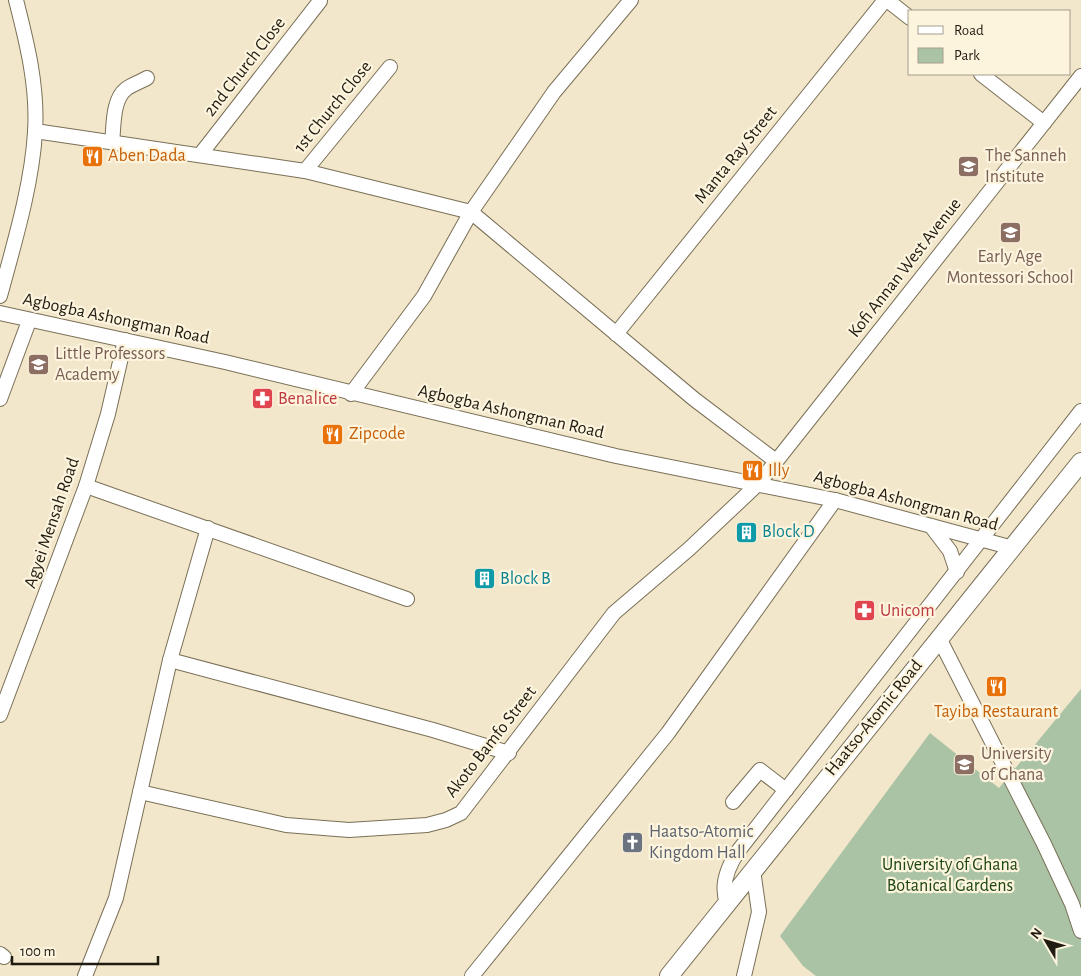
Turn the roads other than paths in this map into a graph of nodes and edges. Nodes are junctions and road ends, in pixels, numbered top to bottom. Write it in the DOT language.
graph roads {
  1 [pos="16,0"];
  2 [pos="631,0"];
  3 [pos="886,0"];
  4 [pos="320,1"];
  5 [pos="908,16"];
  6 [pos="390,67"];
  7 [pos="982,75"];
  8 [pos="1081,76"];
  9 [pos="147,78"];
  10 [pos="1044,123"];
  11 [pos="35,131"];
  12 [pos="112,142"];
  13 [pos="200,155"];
  14 [pos="305,171"];
  15 [pos="471,212"];
  16 [pos="0,296"];
  17 [pos="0,313"];
  18 [pos="29,321"];
  19 [pos="616,334"];
  20 [pos="124,340"];
  21 [pos="351,394"];
  22 [pos="0,400"];
  23 [pos="1081,412"];
  24 [pos="776,461"];
  25 [pos="1081,462"];
  26 [pos="759,483"];
  27 [pos="86,486"];
  28 [pos="835,500"];
  29 [pos="931,526"];
  30 [pos="208,528"];
  31 [pos="983,540"];
  32 [pos="1013,548"];
  33 [pos="957,572"];
  34 [pos="407,599"];
  35 [pos="940,638"];
  36 [pos="170,660"];
  37 [pos="0,715"];
  38 [pos="508,753"];
  39 [pos="786,790"];
  40 [pos="140,792"];
  41 [pos="733,802"];
  42 [pos="753,870"];
  43 [pos="727,903"];
  44 [pos="1081,930"];
  45 [pos="85,976"];
  46 [pos="472,976"];
  47 [pos="669,976"];
  48 [pos="744,976"];
  1 -- 11 [label="street"];
  2 -- 15 [label="street"];
  3 -- 5 [label="street"];
  3 -- 19 [label="street, Manta Ray Street"];
  4 -- 13 [label="street, 2nd Church Close"];
  6 -- 14 [label="street, 1st Church Close"];
  7 -- 10 [label="street"];
  8 -- 10 [label="street, Kofi Annan West Avenue"];
  9 -- 12 [label="street"];
  10 -- 24 [label="street, Kofi Annan West Avenue"];
  11 -- 12 [label="street"];
  11 -- 16 [label="street"];
  12 -- 13 [label="street"];
  13 -- 14 [label="street"];
  14 -- 15 [label="street"];
  15 -- 19 [label="street"];
  15 -- 21 [label="street"];
  17 -- 18 [label="street, Agbogba Ashongman Road"];
  18 -- 20 [label="street, Agbogba Ashongman Road"];
  18 -- 22 [label="street"];
  19 -- 24 [label="street"];
  20 -- 21 [label="street, Agbogba Ashongman Road"];
  20 -- 27 [label="street, Agyei Mensah Road"];
  21 -- 26 [label="street, Agbogba Ashongman Road"];
  23 -- 31 [label="street"];
  24 -- 26 [label="street, Kofi Annan West Avenue"];
  25 -- 32 [label="main road, Haatso-Atomic Road"];
  26 -- 28 [label="street, Agbogba Ashongman Road"];
  26 -- 38 [label="street, Akoto Bamfo Street"];
  27 -- 30 [label="street"];
  27 -- 37 [label="street, Agyei Mensah Road"];
  28 -- 29 [label="street, Agbogba Ashongman Road"];
  28 -- 46 [label="street"];
  29 -- 31 [label="street, Agbogba Ashongman Road"];
  29 -- 33 [label="street"];
  30 -- 34 [label="street"];
  30 -- 36 [label="street"];
  31 -- 32 [label="street, Agbogba Ashongman Road"];
  31 -- 33 [label="street"];
  32 -- 35 [label="main road, Haatso-Atomic Road"];
  33 -- 39 [label="street"];
  35 -- 42 [label="main road, Haatso-Atomic Road"];
  35 -- 44 [label="street"];
  36 -- 38 [label="street"];
  36 -- 40 [label="street"];
  38 -- 40 [label="street, Akoto Bamfo Street"];
  39 -- 41 [label="street"];
  39 -- 43 [label="street"];
  40 -- 45 [label="street"];
  42 -- 43 [label="main road, Haatso-Atomic Road"];
  42 -- 48 [label="street"];
  43 -- 47 [label="main road, Haatso-Atomic Road"];
}
